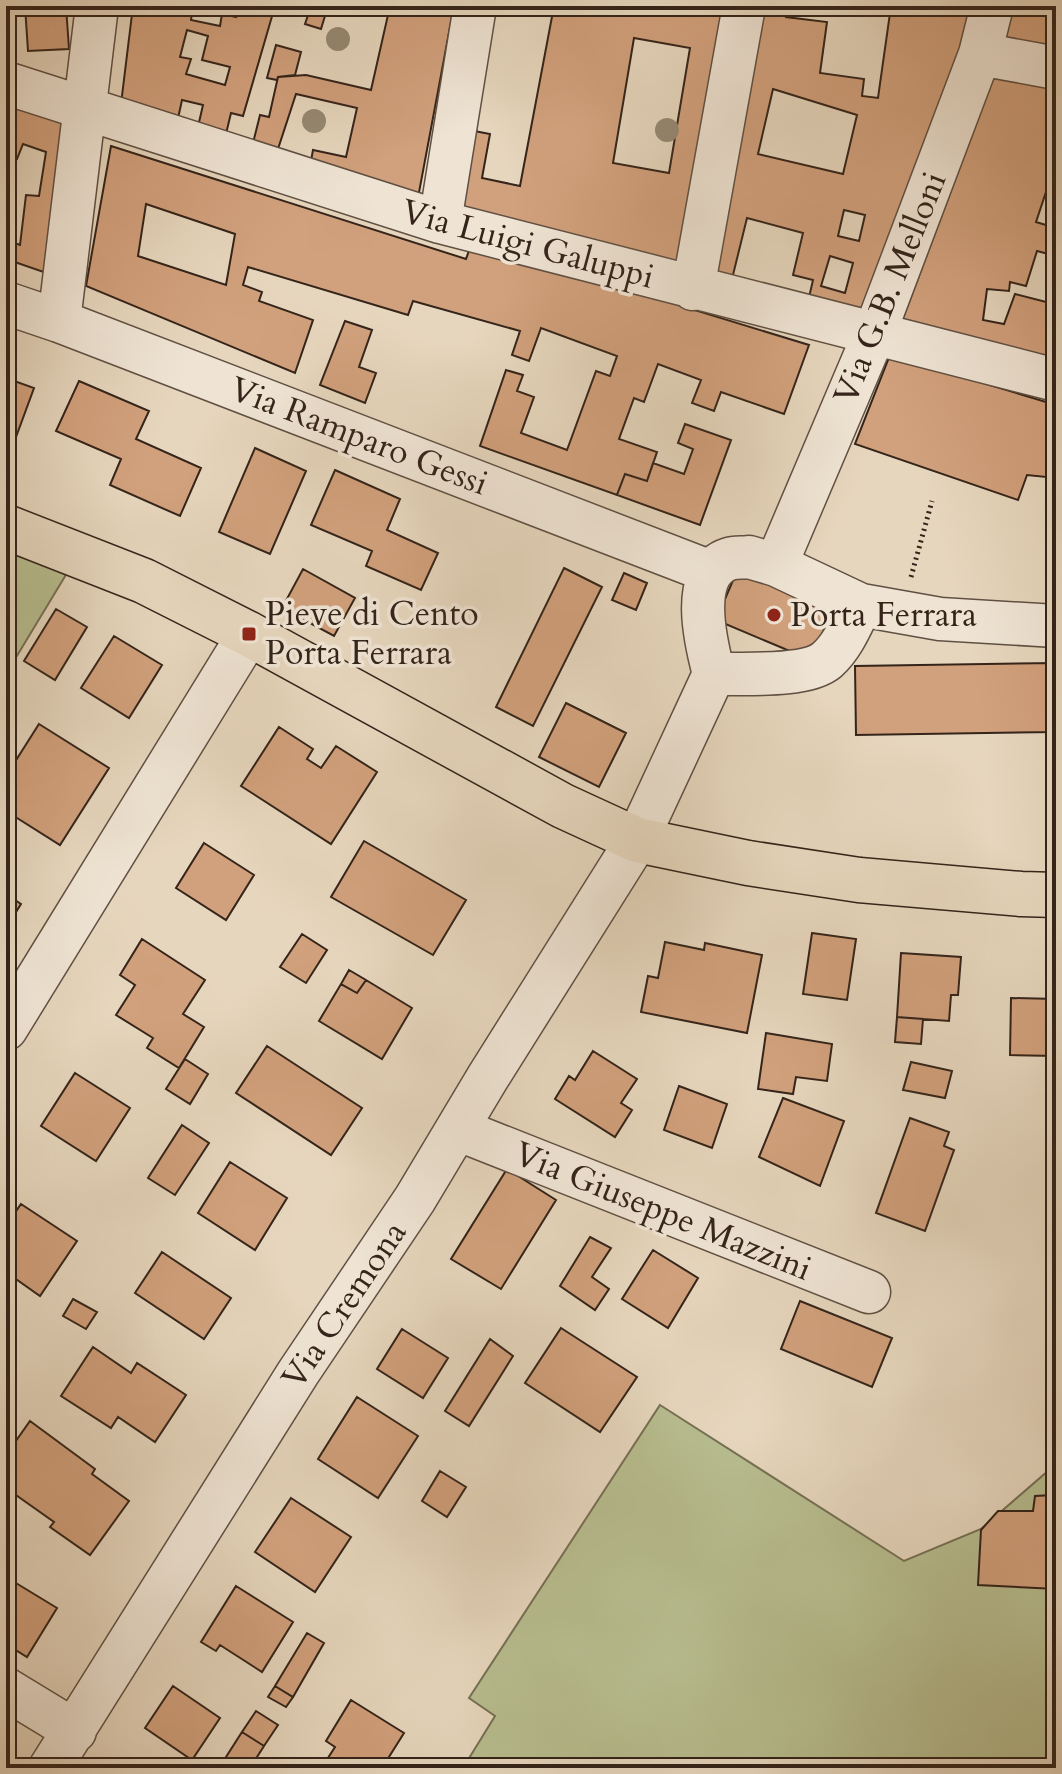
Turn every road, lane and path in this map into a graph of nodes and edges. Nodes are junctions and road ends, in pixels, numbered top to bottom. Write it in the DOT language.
graph roads {
  1 [pos="97,6"];
  2 [pos="475,6"];
  3 [pos="744,6"];
  4 [pos="992,6"];
  5 [pos="980,54"];
  6 [pos="1056,68"];
  7 [pos="6,83"];
  8 [pos="85,110"];
  9 [pos="440,222"];
  10 [pos="693,289"];
  11 [pos="6,303"];
  12 [pos="59,321"];
  13 [pos="875,332"];
  14 [pos="1056,380"];
  15 [pos="932,501"];
  16 [pos="6,527"];
  17 [pos="776,565"];
  18 [pos="711,572"];
  19 [pos="881,609"];
  20 [pos="1056,626"];
  21 [pos="249,634"];
  22 [pos="714,674"];
  23 [pos="637,840"];
  24 [pos="1056,895"];
  25 [pos="6,1029"];
  26 [pos="457,1129"];
  27 [pos="869,1292"];
  28 [pos="6,1689"];
  29 [pos="75,1731"];
  30 [pos="50,1768"];
  1 -- 8 [label="street"];
  2 -- 9 [label="street"];
  3 -- 10 [label="street"];
  4 -- 5 [label="street, Via G.B. Melloni"];
  5 -- 6 [label="street"];
  5 -- 13 [label="street, Via G.B. Melloni"];
  7 -- 8 [label="street, Via Luigi Galuppi"];
  8 -- 9 [label="street, Via Luigi Galuppi"];
  8 -- 12 [label="street"];
  9 -- 10 [label="street, Via Luigi Galuppi"];
  10 -- 13 [label="street, Via Luigi Galuppi"];
  11 -- 12 [label="street, Via Ramparo Gessi"];
  12 -- 18 [label="street, Via Ramparo Gessi"];
  13 -- 14 [label="street, Via Luigi Galuppi"];
  13 -- 17 [label="street, Via G.B. Melloni"];
  15 -- 19 [label="path"];
  16 -- 21 [label="main road"];
  17 -- 18 [label="street"];
  17 -- 19 [label="street"];
  18 -- 22 [label="street"];
  19 -- 20 [label="street"];
  19 -- 22 [label="street"];
  21 -- 23 [label="main road"];
  21 -- 25 [label="street"];
  22 -- 23 [label="street"];
  23 -- 24 [label="main road"];
  23 -- 26 [label="street, Via Cremona"];
  26 -- 27 [label="street, Via Giuseppe Mazzini"];
  26 -- 29 [label="street, Via Cremona"];
  28 -- 29 [label="street"];
  29 -- 30 [label="street, Via Cremona"];
}
